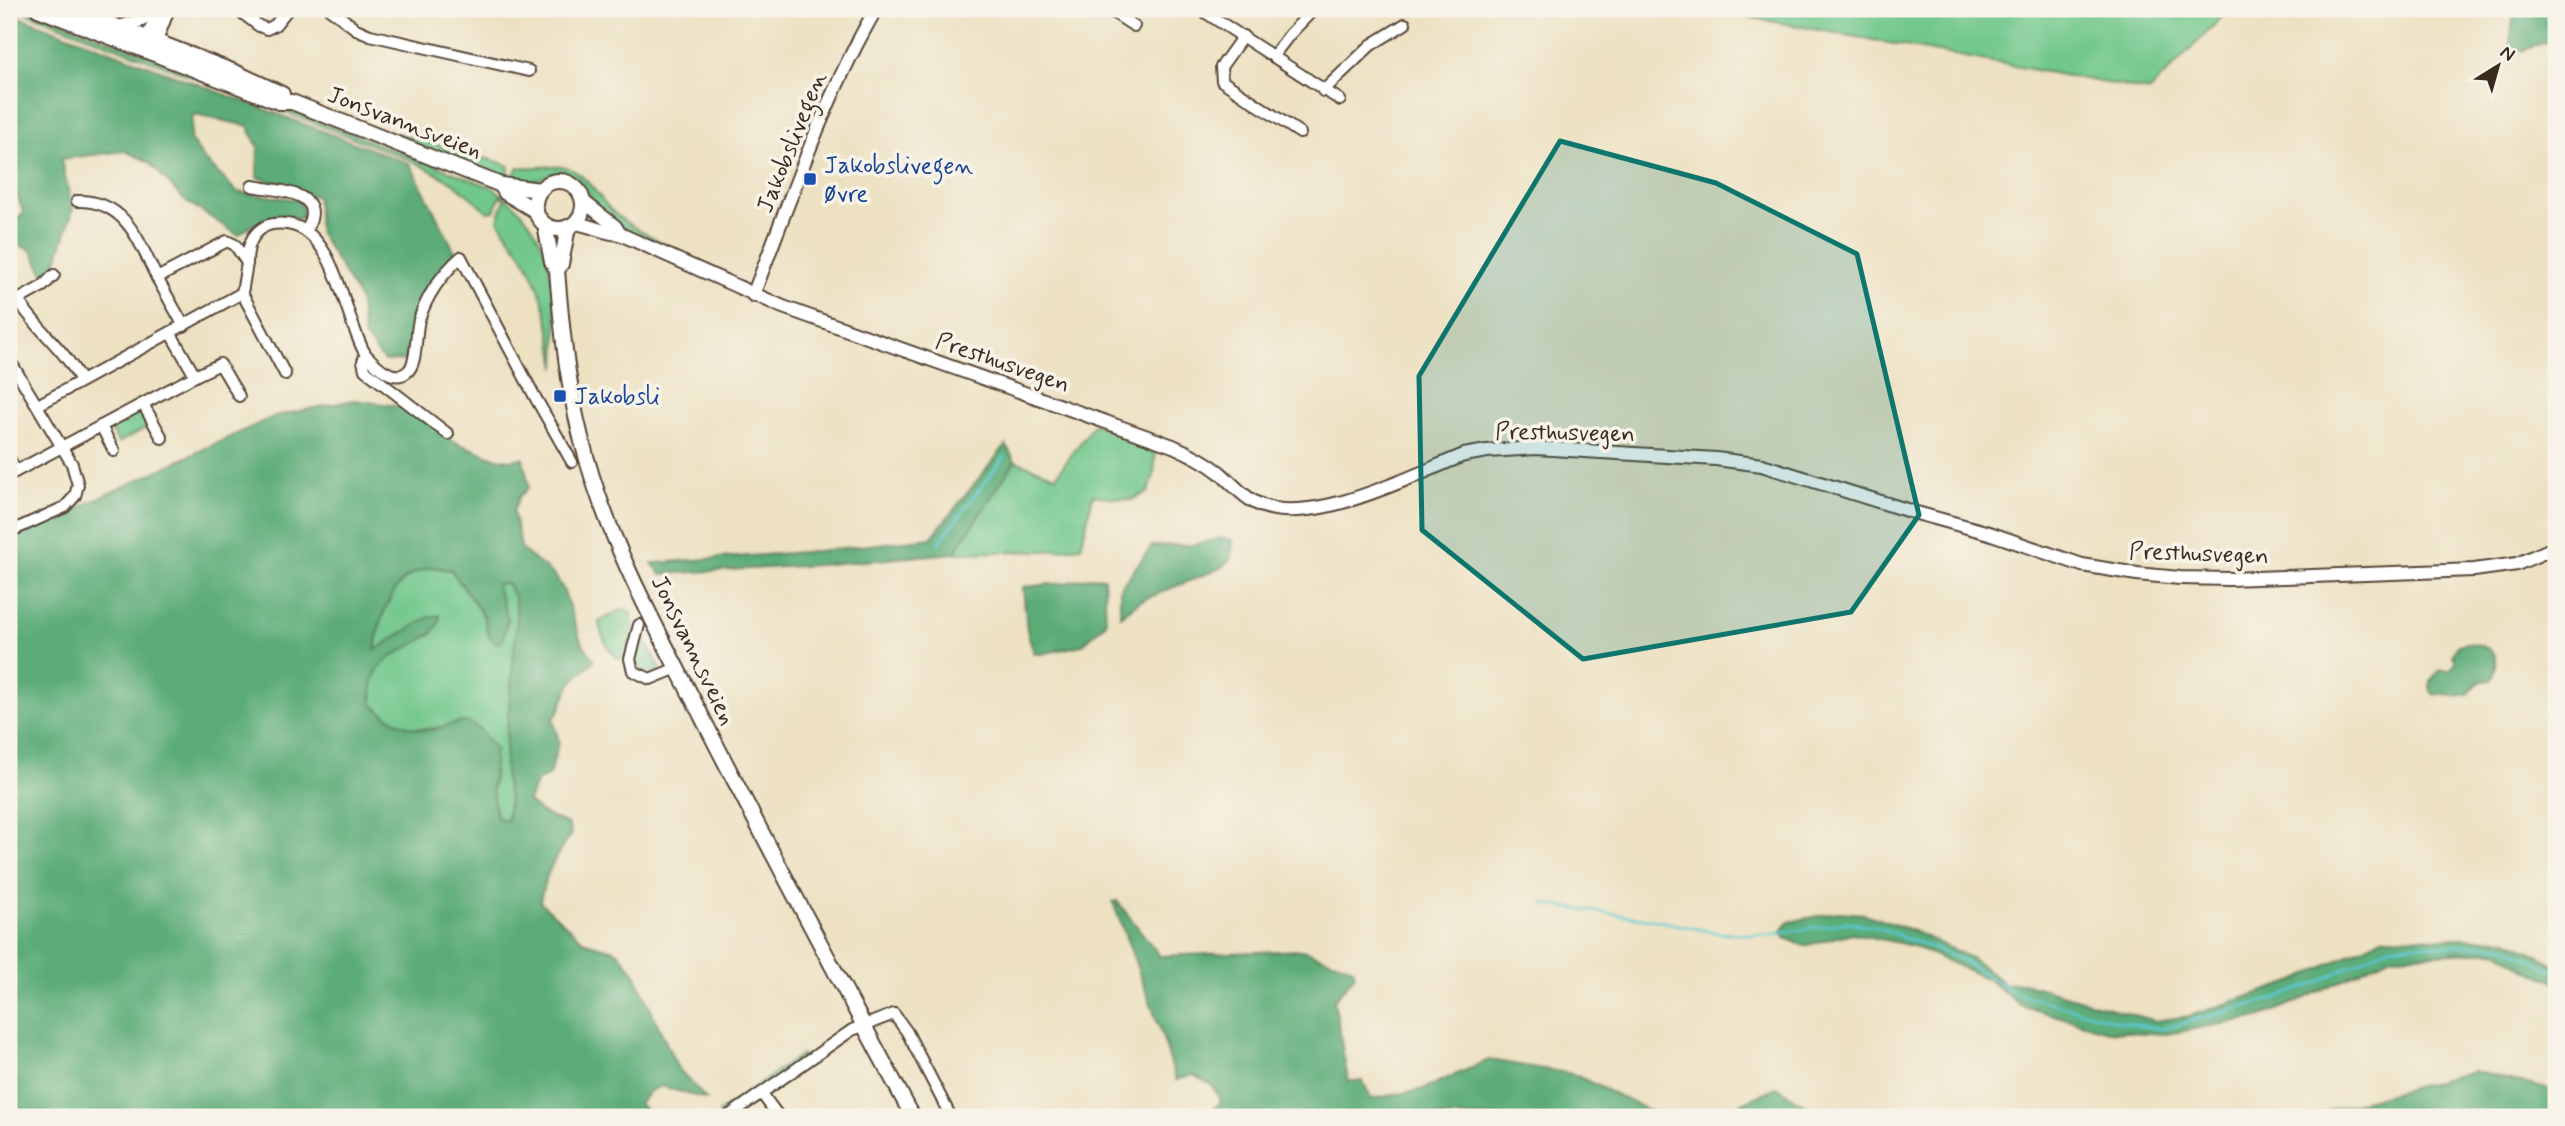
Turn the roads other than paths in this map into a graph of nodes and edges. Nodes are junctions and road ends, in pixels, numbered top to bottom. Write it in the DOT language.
graph roads {
  1 [pos="38,9"];
  2 [pos="72,9"];
  3 [pos="153,9"];
  4 [pos="159,9"];
  5 [pos="168,9"];
  6 [pos="237,9"];
  7 [pos="288,9"];
  8 [pos="330,9"];
  9 [pos="876,9"];
  10 [pos="1108,9"];
  11 [pos="1200,9"];
  12 [pos="1314,9"];
  13 [pos="1405,24"];
  14 [pos="1134,26"];
  15 [pos="120,27"];
  16 [pos="1242,36"];
  17 [pos="151,44"];
  18 [pos="1273,56"];
  19 [pos="529,71"];
  20 [pos="1323,91"];
  21 [pos="1340,100"];
  22 [pos="1300,133"];
  23 [pos="501,185"];
  24 [pos="252,186"];
  25 [pos="540,190"];
  26 [pos="77,201"];
  27 [pos="583,201"];
  28 [pos="536,211"];
  29 [pos="545,225"];
  30 [pos="572,225"];
  31 [pos="306,231"];
  32 [pos="620,234"];
  33 [pos="247,263"];
  34 [pos="557,270"];
  35 [pos="54,275"];
  36 [pos="157,278"];
  37 [pos="242,293"];
  38 [pos="753,295"];
  39 [pos="13,302"];
  40 [pos="184,326"];
  41 [pos="171,334"];
  42 [pos="366,355"];
  43 [pos="9,359"];
  44 [pos="285,374"];
  45 [pos="195,376"];
  46 [pos="81,381"];
  47 [pos="239,396"];
  48 [pos="143,404"];
  49 [pos="38,405"];
  50 [pos="101,426"];
  51 [pos="448,433"];
  52 [pos="162,438"];
  53 [pos="61,446"];
  54 [pos="114,451"];
  55 [pos="9,458"];
  56 [pos="572,462"];
  57 [pos="12,473"];
  58 [pos="9,532"];
  59 [pos="2556,547"];
  60 [pos="639,625"];
  61 [pos="677,668"];
  62 [pos="864,1025"];
  63 [pos="762,1094"];
  64 [pos="727,1117"];
  65 [pos="779,1117"];
  66 [pos="914,1117"];
  67 [pos="951,1117"];
  1 -- 17 [label="main road, Jonsvannsveien"];
  2 -- 15 [label="main road, Jonsvannsveien"];
  3 -- 15 [label="street"];
  4 -- 17 [label="street"];
  5 -- 17 [label="street"];
  6 -- 7 [label="street"];
  8 -- 19 [label="street"];
  9 -- 38 [label="street, Jakobslivegen"];
  10 -- 14 [label="street"];
  11 -- 16 [label="street"];
  12 -- 18 [label="street"];
  13 -- 20 [label="street"];
  15 -- 17 [label="main road, Jonsvannsveien"];
  16 -- 18 [label="street"];
  16 -- 22 [label="street"];
  17 -- 23 [label="main road, Jonsvannsveien"];
  18 -- 20 [label="street"];
  20 -- 21 [label="street"];
  23 -- 25 [label="main road, Jonsvannsveien"];
  23 -- 28 [label="main road, Jonsvannsveien"];
  24 -- 31 [label="street"];
  25 -- 27 [label="main road"];
  25 -- 28 [label="main road"];
  26 -- 36 [label="street"];
  27 -- 30 [label="main road"];
  27 -- 32 [label="street, Presthusvegen"];
  28 -- 29 [label="main road"];
  29 -- 30 [label="main road"];
  29 -- 34 [label="main road, Jonsvannsveien"];
  30 -- 32 [label="street, Presthusvegen"];
  30 -- 34 [label="main road, Jonsvannsveien"];
  31 -- 33 [label="street"];
  31 -- 42 [label="street"];
  32 -- 38 [label="street, Presthusvegen"];
  33 -- 36 [label="street"];
  33 -- 37 [label="street"];
  34 -- 61 [label="main road, Jonsvannsveien"];
  35 -- 39 [label="street"];
  36 -- 40 [label="street"];
  37 -- 40 [label="street"];
  37 -- 44 [label="street"];
  38 -- 59 [label="street, Presthusvegen"];
  39 -- 46 [label="street"];
  40 -- 41 [label="street"];
  41 -- 45 [label="street"];
  41 -- 46 [label="street"];
  42 -- 51 [label="street"];
  42 -- 56 [label="street"];
  43 -- 49 [label="street"];
  45 -- 47 [label="street"];
  45 -- 48 [label="street"];
  46 -- 49 [label="street"];
  48 -- 50 [label="street"];
  48 -- 52 [label="street"];
  49 -- 53 [label="street"];
  50 -- 53 [label="street"];
  50 -- 54 [label="street"];
  53 -- 57 [label="street"];
  53 -- 58 [label="street"];
  55 -- 57 [label="street"];
  60 -- 61 [label="street"];
  61 -- 62 [label="main road, Jonsvannsveien"];
  62 -- 63 [label="street"];
  62 -- 66 [label="main road, Jonsvannsveien"];
  62 -- 67 [label="street"];
  63 -- 64 [label="street"];
  63 -- 65 [label="street"];
}
